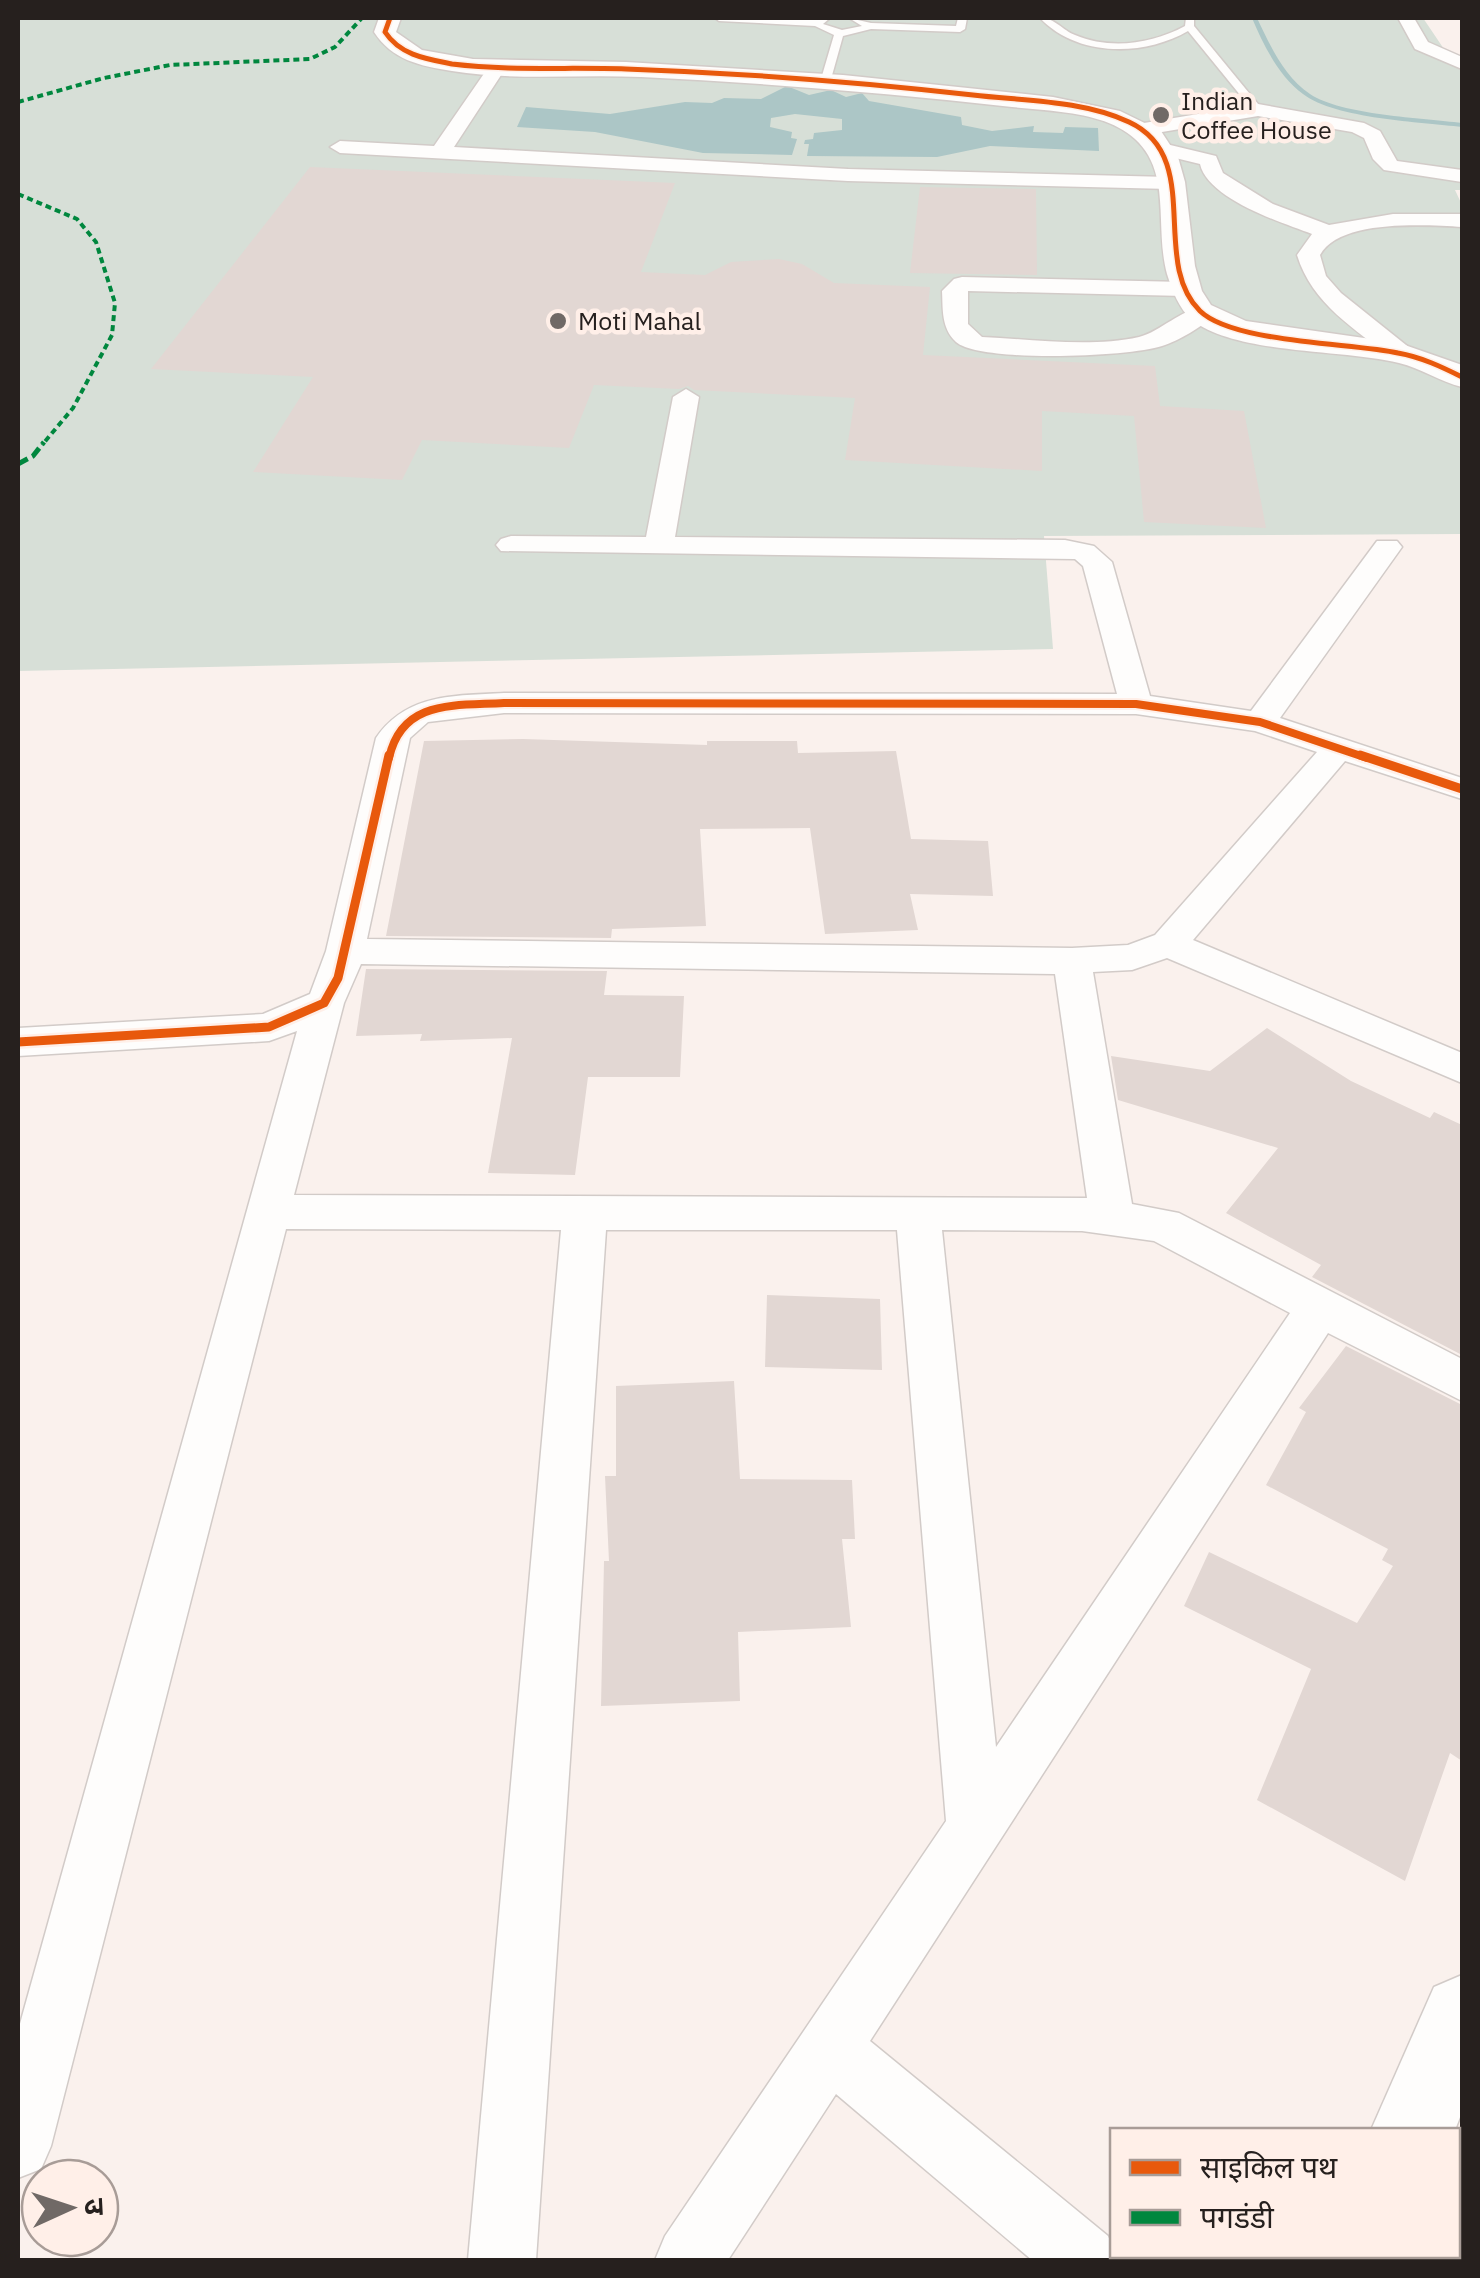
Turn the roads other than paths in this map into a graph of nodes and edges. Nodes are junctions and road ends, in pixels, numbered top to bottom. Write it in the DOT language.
graph roads {
  1 [pos="390,18"];
  2 [pos="408,18"];
  3 [pos="719,18"];
  4 [pos="831,18"];
  5 [pos="854,18"];
  6 [pos="962,18"];
  7 [pos="1045,18"];
  8 [pos="1406,18"];
  9 [pos="1189,22"];
  10 [pos="817,23"];
  11 [pos="869,26"];
  12 [pos="839,32"];
  13 [pos="1462,64"];
  14 [pos="498,66"];
  15 [pos="826,79"];
  16 [pos="1263,111"];
  17 [pos="1153,139"];
  18 [pos="340,147"];
  19 [pos="441,151"];
  20 [pos="1462,176"];
  21 [pos="1170,183"];
  22 [pos="1462,220"];
  23 [pos="1329,233"];
  24 [pos="1184,289"];
  25 [pos="1202,314"];
  26 [pos="1402,354"];
  27 [pos="1462,377"];
  28 [pos="686,397"];
  29 [pos="511,545"];
  30 [pos="659,547"];
  31 [pos="1386,547"];
  32 [pos="1136,704"];
  33 [pos="1260,722"];
  34 [pos="1339,748"];
  35 [pos="1462,789"];
  36 [pos="1168,944"];
  37 [pos="345,951"];
  38 [pos="1072,961"];
  39 [pos="324,1003"];
  40 [pos="18,1042"];
  41 [pos="1462,1069"];
  42 [pos="268,1212"];
  43 [pos="585,1213"];
  44 [pos="918,1214"];
  45 [pos="1112,1218"];
  46 [pos="1321,1305"];
  47 [pos="1462,1381"];
  48 [pos="976,1828"];
  49 [pos="1462,2016"];
  50 [pos="830,2048"];
  51 [pos="1414,2128"];
  52 [pos="18,2146"];
  53 [pos="502,2260"];
  54 [pos="689,2260"];
  55 [pos="1084,2260"];
  1 -- 14 [label="street"];
  2 -- 14 [label="street"];
  3 -- 10 [label="lane"];
  4 -- 10 [label="lane"];
  5 -- 11 [label="lane"];
  6 -- 11 [label="lane"];
  7 -- 9 [label="lane"];
  8 -- 13 [label="street"];
  9 -- 16 [label="lane"];
  10 -- 12 [label="lane"];
  11 -- 12 [label="lane"];
  12 -- 15 [label="lane"];
  14 -- 15 [label="street"];
  14 -- 19 [label="street"];
  15 -- 17 [label="street"];
  16 -- 17 [label="street"];
  16 -- 20 [label="street"];
  17 -- 21 [label="street"];
  17 -- 23 [label="street"];
  18 -- 19 [label="street"];
  19 -- 21 [label="street"];
  21 -- 24 [label="street"];
  22 -- 23 [label="street"];
  23 -- 26 [label="street"];
  24 -- 25 [label="street"];
  24 -- 25 [label="street"];
  25 -- 26 [label="street"];
  26 -- 27 [label="street"];
  28 -- 30 [label="street"];
  29 -- 30 [label="street"];
  30 -- 32 [label="street"];
  31 -- 33 [label="street"];
  32 -- 33 [label="street"];
  32 -- 37 [label="street"];
  33 -- 34 [label="street"];
  34 -- 35 [label="street"];
  34 -- 36 [label="street"];
  36 -- 38 [label="street"];
  36 -- 41 [label="street"];
  37 -- 38 [label="street"];
  37 -- 39 [label="street"];
  38 -- 45 [label="street"];
  39 -- 40 [label="street"];
  39 -- 42 [label="street"];
  42 -- 43 [label="street"];
  42 -- 52 [label="street"];
  43 -- 44 [label="street"];
  43 -- 53 [label="street"];
  44 -- 45 [label="street"];
  44 -- 48 [label="street"];
  45 -- 46 [label="street"];
  46 -- 47 [label="street"];
  46 -- 48 [label="street"];
  48 -- 50 [label="street"];
  49 -- 51 [label="street"];
  50 -- 54 [label="street"];
  50 -- 55 [label="street"];
}
